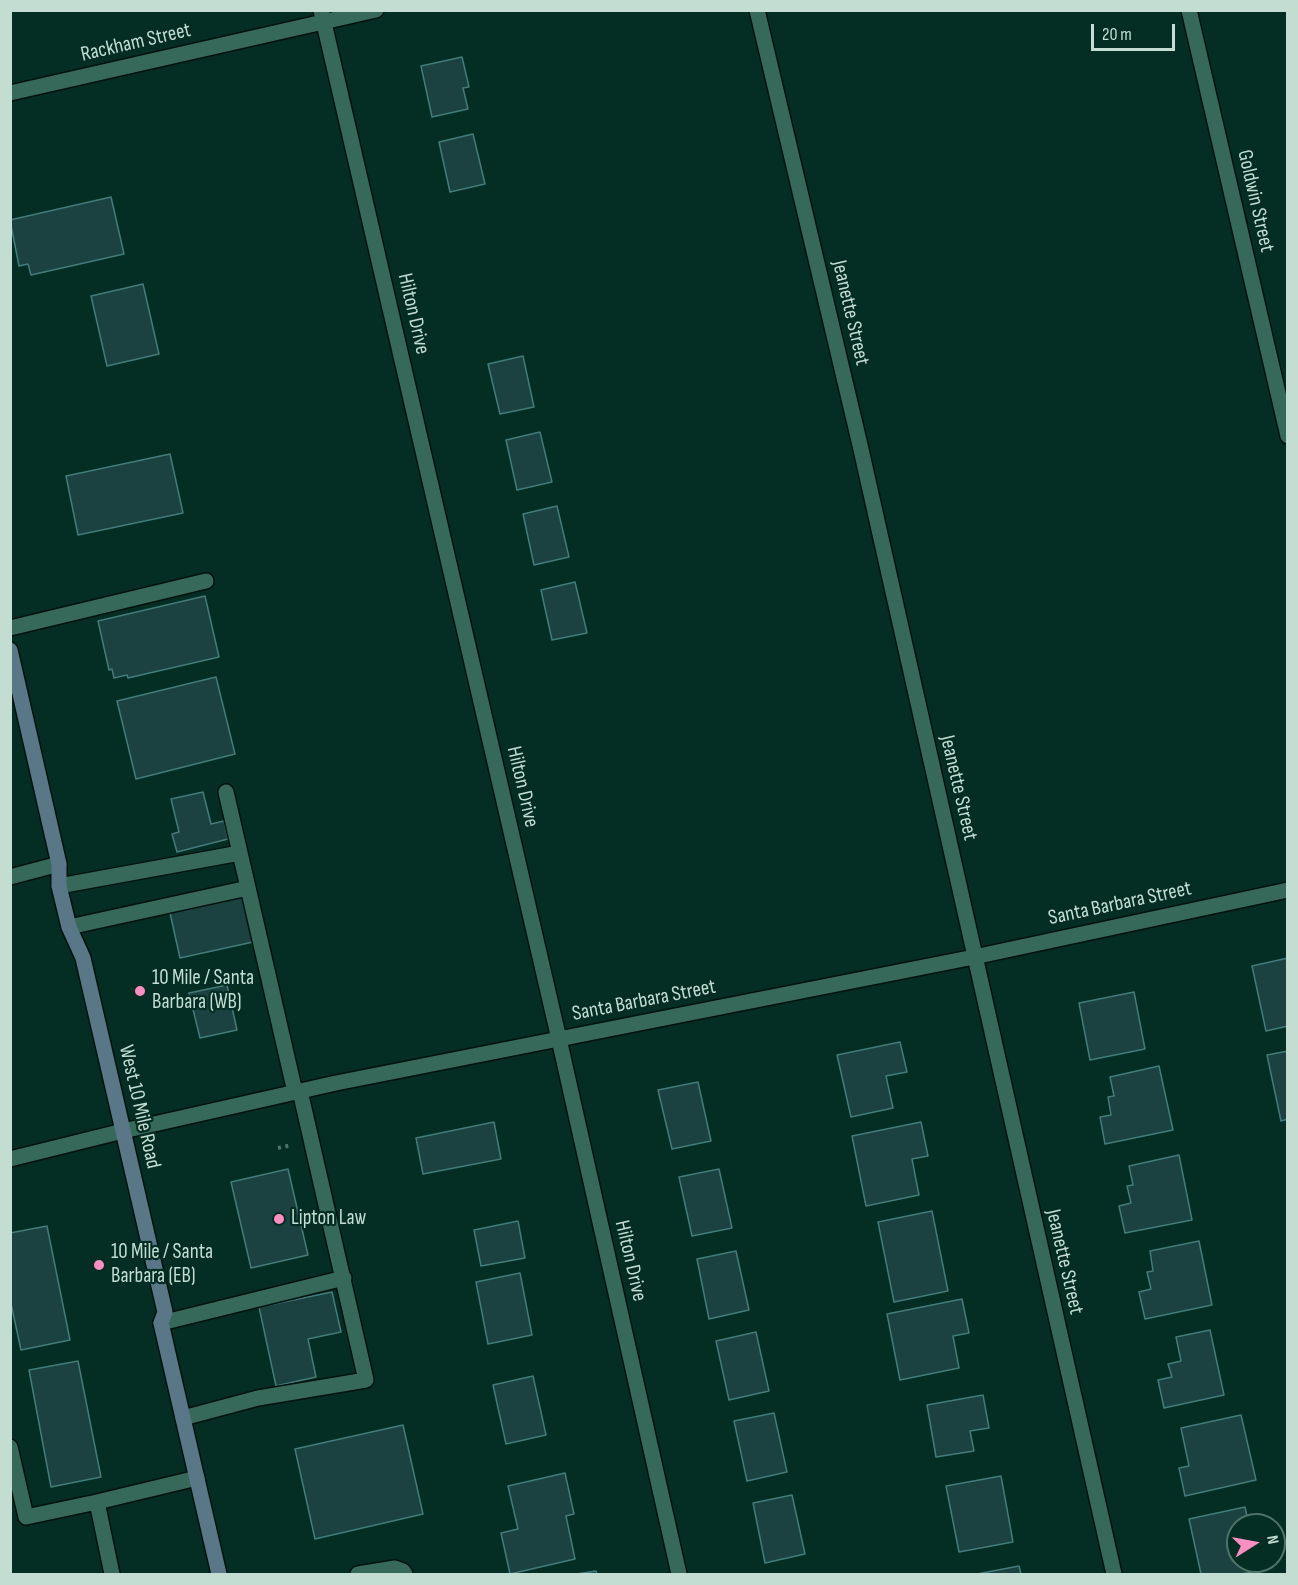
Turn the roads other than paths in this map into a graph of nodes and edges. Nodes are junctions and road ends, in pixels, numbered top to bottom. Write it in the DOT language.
graph roads {
  1 [pos="376,10"];
  2 [pos="757,10"];
  3 [pos="1189,10"];
  4 [pos="322,16"];
  5 [pos="10,93"];
  6 [pos="1287,436"];
  7 [pos="206,581"];
  8 [pos="10,628"];
  9 [pos="10,650"];
  10 [pos="226,792"];
  11 [pos="240,853"];
  12 [pos="59,864"];
  13 [pos="10,877"];
  14 [pos="59,886"];
  15 [pos="248,888"];
  16 [pos="1287,890"];
  17 [pos="69,927"];
  18 [pos="974,957"];
  19 [pos="559,1039"];
  20 [pos="297,1092"];
  21 [pos="123,1131"];
  22 [pos="10,1159"];
  23 [pos="344,1278"];
  24 [pos="161,1323"];
  25 [pos="183,1418"];
  26 [pos="10,1447"];
  27 [pos="197,1478"];
  28 [pos="97,1502"];
  29 [pos="112,1575"];
  30 [pos="219,1575"];
  31 [pos="358,1575"];
  32 [pos="405,1575"];
  33 [pos="679,1575"];
  34 [pos="1114,1575"];
  1 -- 4 [label="street, Rackham Street"];
  2 -- 18 [label="street, Jeanette Street"];
  3 -- 6 [label="street, Goldwin Street"];
  4 -- 5 [label="street, Rackham Street"];
  4 -- 19 [label="street, Hilton Drive"];
  7 -- 8 [label="street"];
  9 -- 12 [label="main road, West 10 Mile Road"];
  10 -- 11 [label="street"];
  11 -- 14 [label="street"];
  11 -- 15 [label="street"];
  12 -- 13 [label="street"];
  12 -- 14 [label="main road, West 10 Mile Road"];
  14 -- 17 [label="main road, West 10 Mile Road"];
  15 -- 17 [label="street"];
  15 -- 20 [label="street"];
  16 -- 18 [label="street, Santa Barbara Street"];
  17 -- 21 [label="main road, West 10 Mile Road"];
  18 -- 19 [label="street, Santa Barbara Street"];
  18 -- 34 [label="street, Jeanette Street"];
  19 -- 20 [label="street, Santa Barbara Street"];
  19 -- 33 [label="street, Hilton Drive"];
  20 -- 21 [label="street, Santa Barbara Street"];
  20 -- 23 [label="street"];
  21 -- 22 [label="street, Santa Barbara Street"];
  21 -- 24 [label="main road, West 10 Mile Road"];
  23 -- 24 [label="street"];
  23 -- 25 [label="street"];
  24 -- 25 [label="main road, West 10 Mile Road"];
  25 -- 27 [label="main road, West 10 Mile Road"];
  26 -- 28 [label="street"];
  27 -- 28 [label="street"];
  27 -- 30 [label="main road, West 10 Mile Road"];
  28 -- 29 [label="street"];
  31 -- 32 [label="street"];
}
